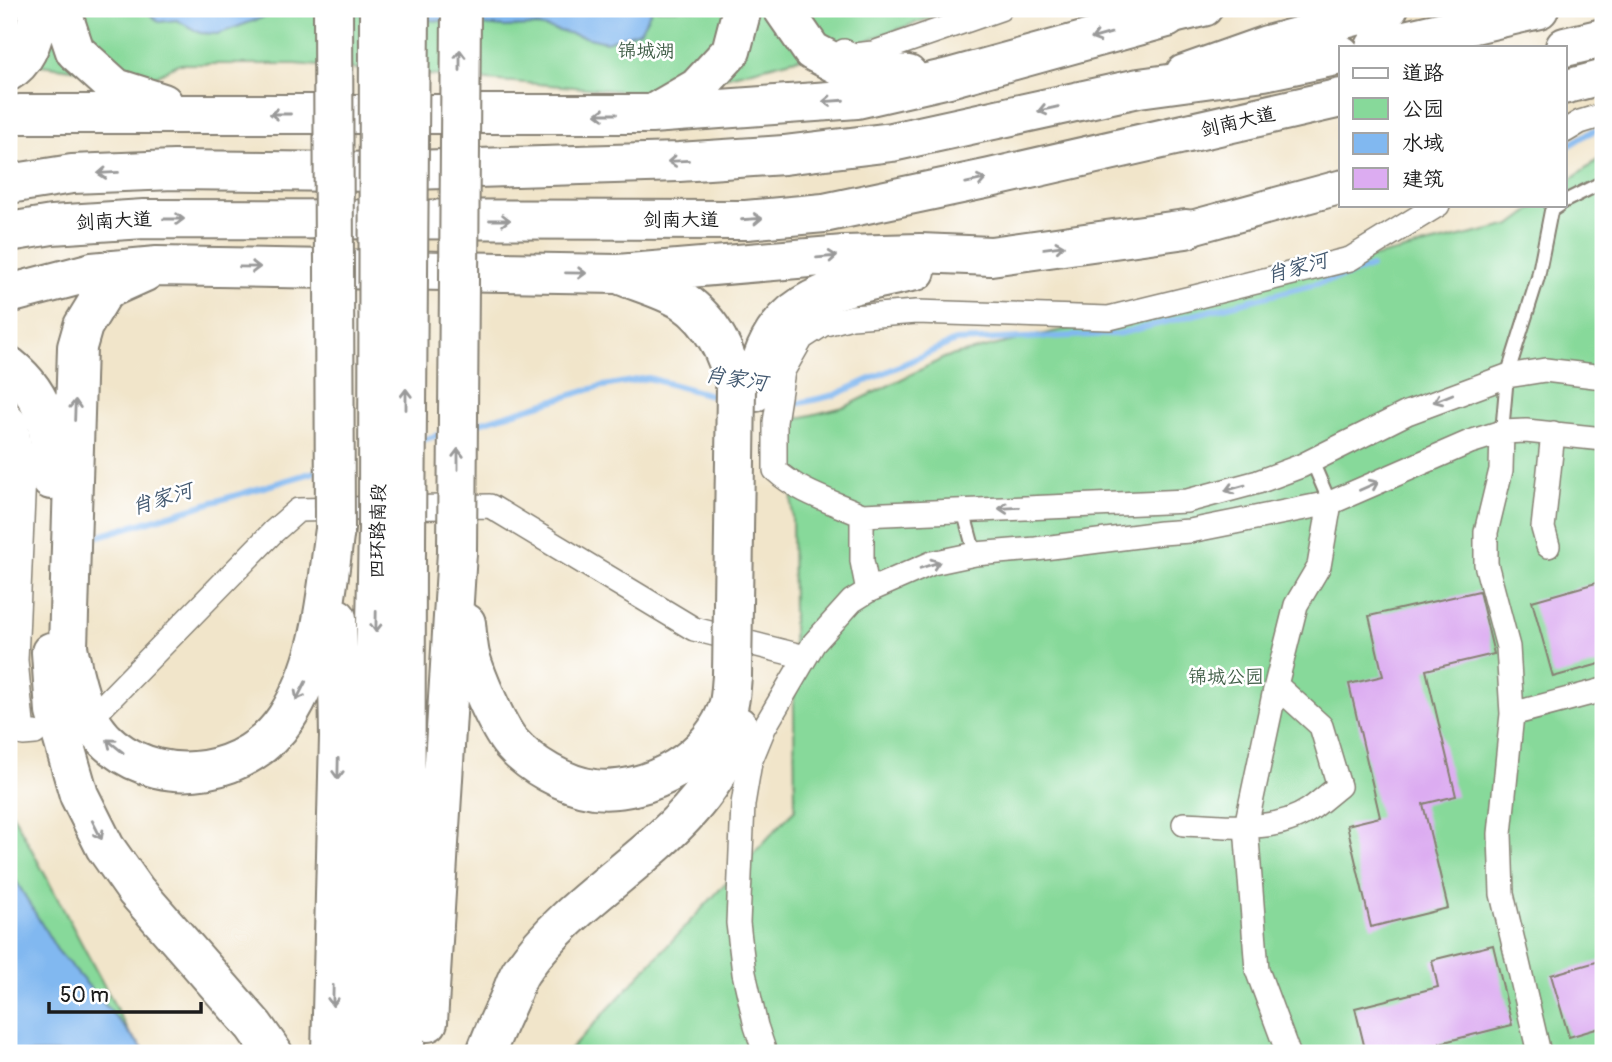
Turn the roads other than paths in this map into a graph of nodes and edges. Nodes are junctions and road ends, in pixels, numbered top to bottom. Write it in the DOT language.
graph roads {
  1 [pos="23,9"];
  2 [pos="333,9"];
  3 [pos="379,9"];
  4 [pos="410,9"];
  5 [pos="461,9"];
  6 [pos="741,9"];
  7 [pos="783,9"];
  8 [pos="796,9"];
  9 [pos="1000,9"];
  10 [pos="1205,9"];
  11 [pos="1391,9"];
  12 [pos="1539,9"];
  13 [pos="56,12"];
  14 [pos="1167,18"];
  15 [pos="1603,38"];
  16 [pos="9,44"];
  17 [pos="1379,46"];
  18 [pos="1566,47"];
  19 [pos="1339,55"];
  20 [pos="9,71"];
  21 [pos="1603,77"];
  22 [pos="948,78"];
  23 [pos="1566,87"];
  24 [pos="1139,88"];
  25 [pos="1339,98"];
  26 [pos="199,114"];
  27 [pos="651,114"];
  28 [pos="1603,115"];
  29 [pos="9,116"];
  30 [pos="1339,118"];
  31 [pos="1566,130"];
  32 [pos="1144,143"];
  33 [pos="1603,182"];
  34 [pos="9,184"];
  35 [pos="1339,188"];
  36 [pos="1566,200"];
  37 [pos="1436,206"];
  38 [pos="1558,206"];
  39 [pos="1186,229"];
  40 [pos="9,232"];
  41 [pos="991,256"];
  42 [pos="157,266"];
  43 [pos="618,274"];
  44 [pos="9,294"];
  45 [pos="9,366"];
  46 [pos="1507,376"];
  47 [pos="1603,377"];
  48 [pos="761,398"];
  49 [pos="9,414"];
  50 [pos="1502,432"];
  51 [pos="1553,433"];
  52 [pos="1603,439"];
  53 [pos="1312,461"];
  54 [pos="1330,503"];
  55 [pos="963,510"];
  56 [pos="862,514"];
  57 [pos="1160,517"];
  58 [pos="335,529"];
  59 [pos="392,535"];
  60 [pos="1548,546"];
  61 [pos="457,552"];
  62 [pos="975,554"];
  63 [pos="868,591"];
  64 [pos="805,657"];
  65 [pos="740,676"];
  66 [pos="1276,685"];
  67 [pos="1603,690"];
  68 [pos="94,712"];
  69 [pos="1512,714"];
  70 [pos="35,733"];
  71 [pos="1184,824"];
  72 [pos="1246,826"];
  73 [pos="273,1053"];
  74 [pos="331,1053"];
  75 [pos="367,1053"];
  76 [pos="405,1053"];
  77 [pos="425,1053"];
  78 [pos="486,1053"];
  79 [pos="765,1053"];
  80 [pos="1288,1053"];
  81 [pos="1539,1053"];
  1 -- 16 [label="street"];
  2 -- 58 [label="highway, bridge"];
  3 -- 59 [label="highway, 四环路南段, bridge"];
  59 -- 4 [label="highway, 四环路南段, one-way, bridge"];
  61 -- 5 [label="highway, one-way, bridge"];
  6 -- 27 [label="highway"];
  7 -- 22 [label="highway"];
  8 -- 9 [label="street"];
  10 -- 14 [label="main road"];
  11 -- 24 [label="main road"];
  12 -- 17 [label="highway"];
  13 -- 20 [label="highway"];
  13 -- 26 [label="highway"];
  14 -- 22 [label="highway, one-way"];
  15 -- 18 [label="highway"];
  19 -- 24 [label="highway"];
  21 -- 23 [label="main road"];
  22 -- 27 [label="highway, one-way"];
  24 -- 34 [label="highway, one-way"];
  25 -- 32 [label="highway, 剑南大道"];
  27 -- 26 [label="highway, one-way"];
  26 -- 29 [label="highway"];
  28 -- 31 [label="street"];
  30 -- 32 [label="main road"];
  40 -- 32 [label="highway, 剑南大道, one-way"];
  33 -- 36 [label="lane"];
  35 -- 39 [label="main road"];
  37 -- 48 [label="street"];
  38 -- 46 [label="lane"];
  41 -- 39 [label="highway, one-way"];
  43 -- 41 [label="highway, one-way"];
  41 -- 48 [label="highway"];
  42 -- 43 [label="highway, one-way"];
  42 -- 44 [label="highway"];
  58 -- 42 [label="highway, one-way"];
  43 -- 48 [label="highway"];
  45 -- 73 [label="highway, one-way"];
  46 -- 47 [label="street"];
  46 -- 50 [label="lane"];
  46 -- 53 [label="street, one-way"];
  48 -- 56 [label="street"];
  48 -- 65 [label="highway, bridge"];
  49 -- 70 [label="street"];
  50 -- 51 [label="street"];
  54 -- 50 [label="street, one-way"];
  50 -- 69 [label="street"];
  51 -- 52 [label="street"];
  51 -- 60 [label="street"];
  53 -- 54 [label="lane"];
  53 -- 57 [label="street, one-way"];
  54 -- 57 [label="street"];
  54 -- 66 [label="street"];
  55 -- 56 [label="street"];
  57 -- 55 [label="street, one-way"];
  55 -- 62 [label="lane"];
  56 -- 63 [label="street"];
  57 -- 62 [label="street"];
  58 -- 74 [label="highway, one-way"];
  59 -- 75 [label="highway, 四环路南段, one-way"];
  59 -- 76 [label="highway, 四环路南段"];
  61 -- 65 [label="highway"];
  61 -- 77 [label="highway"];
  63 -- 62 [label="street, one-way"];
  63 -- 64 [label="street"];
  64 -- 68 [label="street"];
  64 -- 79 [label="street"];
  65 -- 78 [label="highway"];
  66 -- 72 [label="street"];
  66 -- 72 [label="street"];
  67 -- 69 [label="street"];
  69 -- 81 [label="street"];
  71 -- 72 [label="street"];
  72 -- 80 [label="street"];
}
